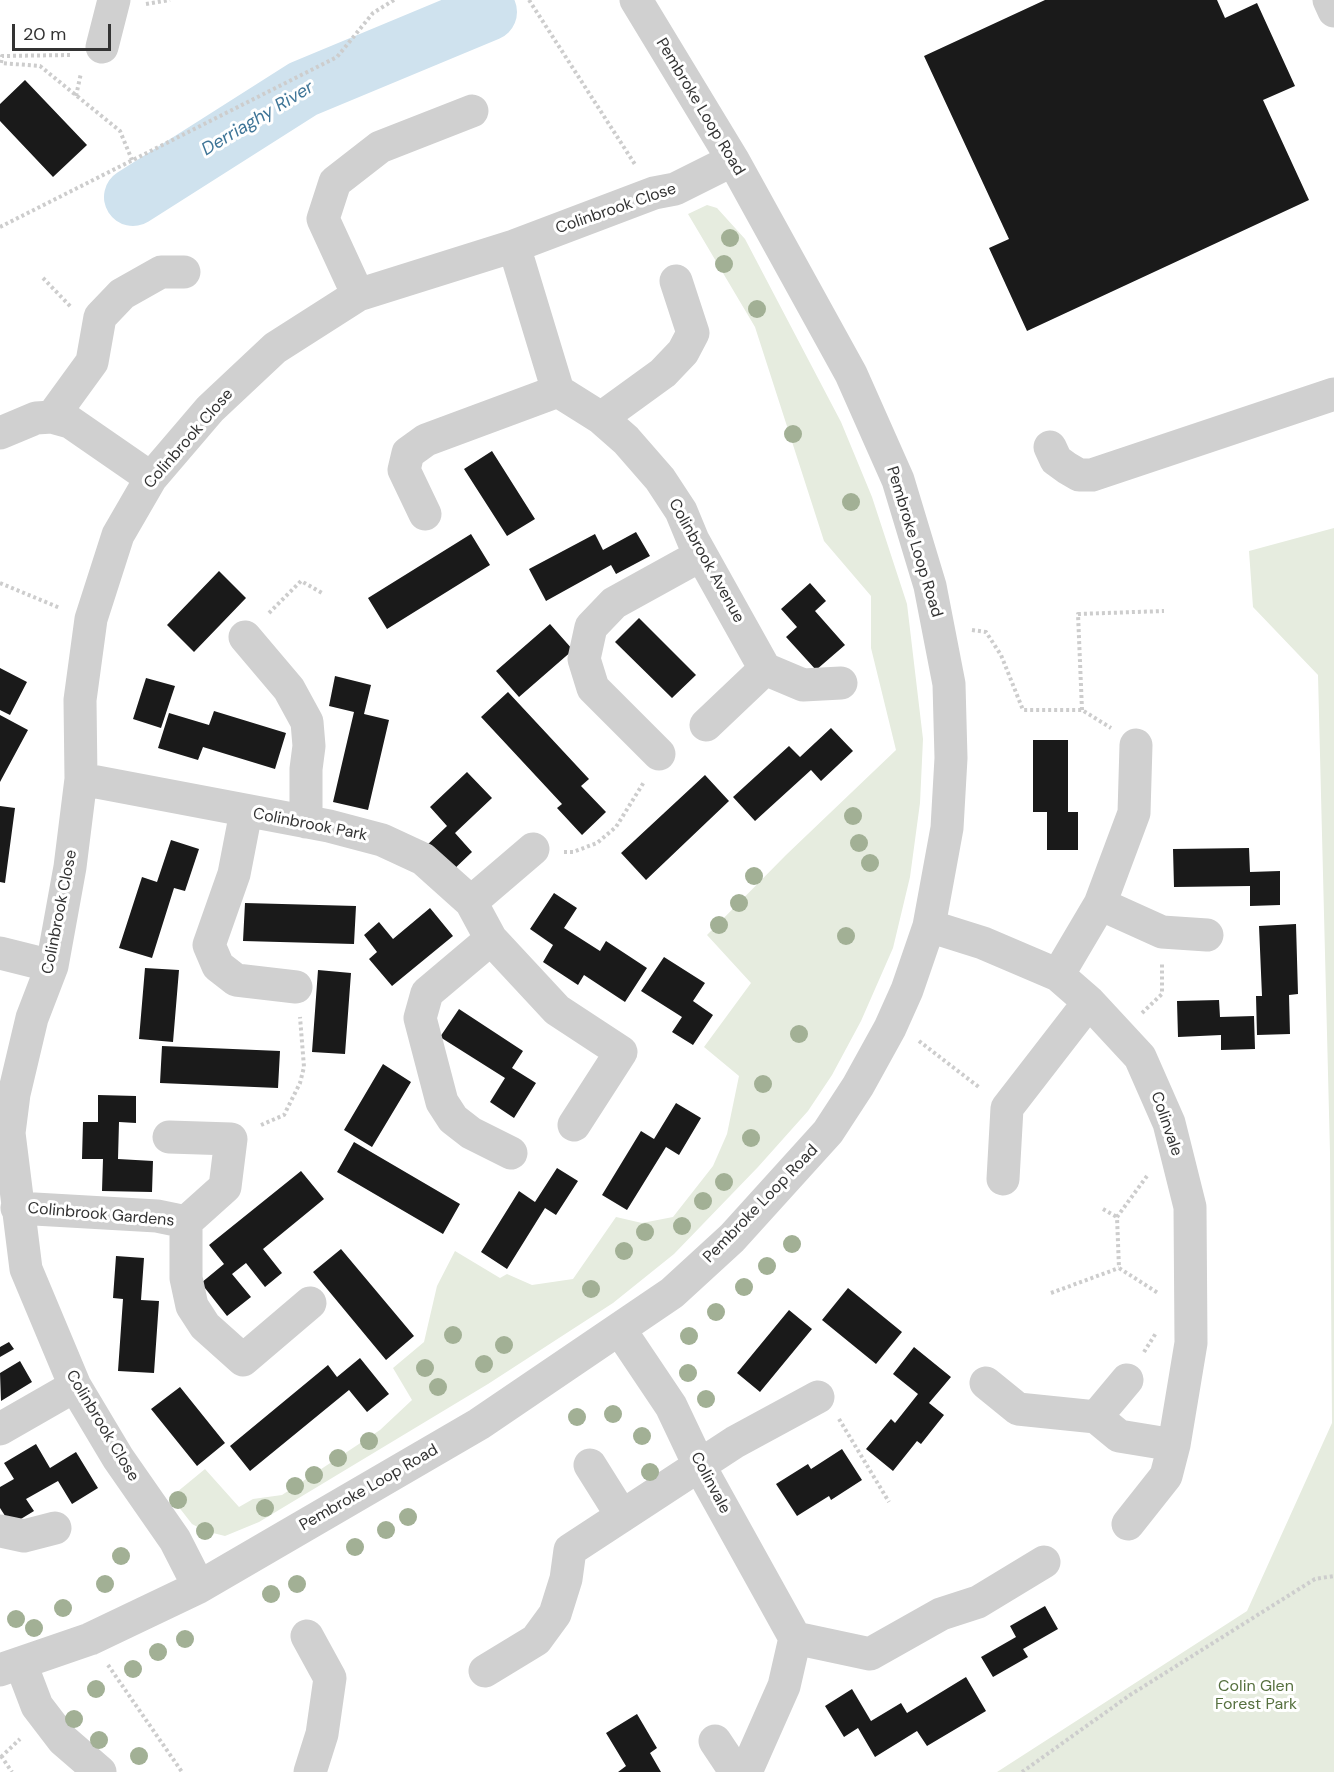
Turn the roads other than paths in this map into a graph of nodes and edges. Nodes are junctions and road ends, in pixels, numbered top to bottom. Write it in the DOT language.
graph roads {
  1 [pos="114,0"];
  2 [pos="636,0"];
  3 [pos="1329,0"];
  4 [pos="1334,11"];
  5 [pos="102,47"];
  6 [pos="472,111"];
  7 [pos="733,160"];
  8 [pos="514,246"];
  9 [pos="184,272"];
  10 [pos="676,281"];
  11 [pos="358,296"];
  12 [pos="558,391"];
  13 [pos="1334,394"];
  14 [pos="52,417"];
  15 [pos="601,418"];
  16 [pos="0,433"];
  17 [pos="1050,447"];
  18 [pos="151,478"];
  19 [pos="425,513"];
  20 [pos="701,555"];
  21 [pos="245,637"];
  22 [pos="765,669"];
  23 [pos="841,683"];
  24 [pos="706,725"];
  25 [pos="1136,745"];
  26 [pos="659,754"];
  27 [pos="81,779"];
  28 [pos="246,812"];
  29 [pos="306,822"];
  30 [pos="533,849"];
  31 [pos="471,902"];
  32 [pos="1100,904"];
  33 [pos="929,926"];
  34 [pos="1207,935"];
  35 [pos="492,939"];
  36 [pos="0,953"];
  37 [pos="52,966"];
  38 [pos="1058,975"];
  39 [pos="296,987"];
  40 [pos="1089,1002"];
  41 [pos="574,1125"];
  42 [pos="169,1137"];
  43 [pos="511,1153"];
  44 [pos="1003,1179"];
  45 [pos="17,1208"];
  46 [pos="186,1222"];
  47 [pos="310,1303"];
  48 [pos="620,1330"];
  49 [pos="1127,1380"];
  50 [pos="986,1383"];
  51 [pos="75,1386"];
  52 [pos="818,1397"];
  53 [pos="1096,1417"];
  54 [pos="0,1429"];
  55 [pos="1174,1444"];
  56 [pos="590,1465"];
  57 [pos="699,1465"];
  58 [pos="622,1516"];
  59 [pos="1128,1524"];
  60 [pos="55,1528"];
  61 [pos="0,1531"];
  62 [pos="1044,1562"];
  63 [pos="199,1587"];
  64 [pos="308,1636"];
  65 [pos="795,1638"];
  66 [pos="10,1667"];
  67 [pos="485,1671"];
  68 [pos="715,1741"];
  69 [pos="747,1770"];
  70 [pos="100,1772"];
  71 [pos="309,1772"];
  1 -- 5 [label="street"];
  2 -- 7 [label="street, Pembroke Loop Road"];
  3 -- 4 [label="street"];
  6 -- 11 [label="street"];
  7 -- 8 [label="street, Colinbrook Close"];
  7 -- 33 [label="street, Pembroke Loop Road"];
  8 -- 11 [label="street, Colinbrook Close"];
  8 -- 12 [label="street"];
  9 -- 14 [label="street"];
  10 -- 15 [label="street"];
  11 -- 18 [label="street, Colinbrook Close"];
  12 -- 15 [label="street, Colinbrook Avenue"];
  12 -- 19 [label="street"];
  13 -- 17 [label="street"];
  14 -- 16 [label="street"];
  14 -- 18 [label="street"];
  15 -- 20 [label="street, Colinbrook Avenue"];
  18 -- 27 [label="street, Colinbrook Close"];
  20 -- 22 [label="street, Colinbrook Avenue"];
  20 -- 26 [label="street"];
  21 -- 29 [label="street"];
  22 -- 23 [label="street"];
  22 -- 24 [label="street"];
  25 -- 32 [label="street"];
  27 -- 28 [label="street, Colinbrook Park"];
  27 -- 37 [label="street, Colinbrook Close"];
  28 -- 29 [label="street, Colinbrook Park"];
  28 -- 39 [label="street"];
  29 -- 31 [label="street, Colinbrook Park"];
  30 -- 31 [label="street"];
  31 -- 35 [label="street, Colinbrook Park"];
  32 -- 34 [label="street"];
  32 -- 38 [label="street"];
  33 -- 38 [label="street, Colinvale"];
  33 -- 48 [label="street, Pembroke Loop Road"];
  35 -- 41 [label="street, Colinbrook Park"];
  35 -- 43 [label="street"];
  36 -- 37 [label="street"];
  37 -- 45 [label="street, Colinbrook Close"];
  38 -- 40 [label="street, Colinvale"];
  40 -- 44 [label="street"];
  40 -- 55 [label="street, Colinvale"];
  42 -- 46 [label="street"];
  45 -- 46 [label="street, Colinbrook Gardens"];
  45 -- 51 [label="street, Colinbrook Close"];
  46 -- 47 [label="street"];
  48 -- 57 [label="street, Colinvale"];
  48 -- 63 [label="street, Pembroke Loop Road"];
  49 -- 53 [label="street"];
  50 -- 53 [label="street"];
  51 -- 54 [label="street"];
  51 -- 63 [label="street, Colinbrook Close"];
  52 -- 57 [label="street"];
  53 -- 55 [label="street"];
  55 -- 59 [label="street, Colinvale"];
  56 -- 58 [label="street"];
  57 -- 58 [label="street"];
  57 -- 65 [label="street, Colinvale"];
  58 -- 67 [label="street"];
  60 -- 61 [label="street"];
  62 -- 65 [label="street"];
  63 -- 66 [label="street, Pembroke Loop Road"];
  64 -- 71 [label="street"];
  65 -- 69 [label="street"];
  66 -- 70 [label="street"];
  68 -- 69 [label="street"];
}
